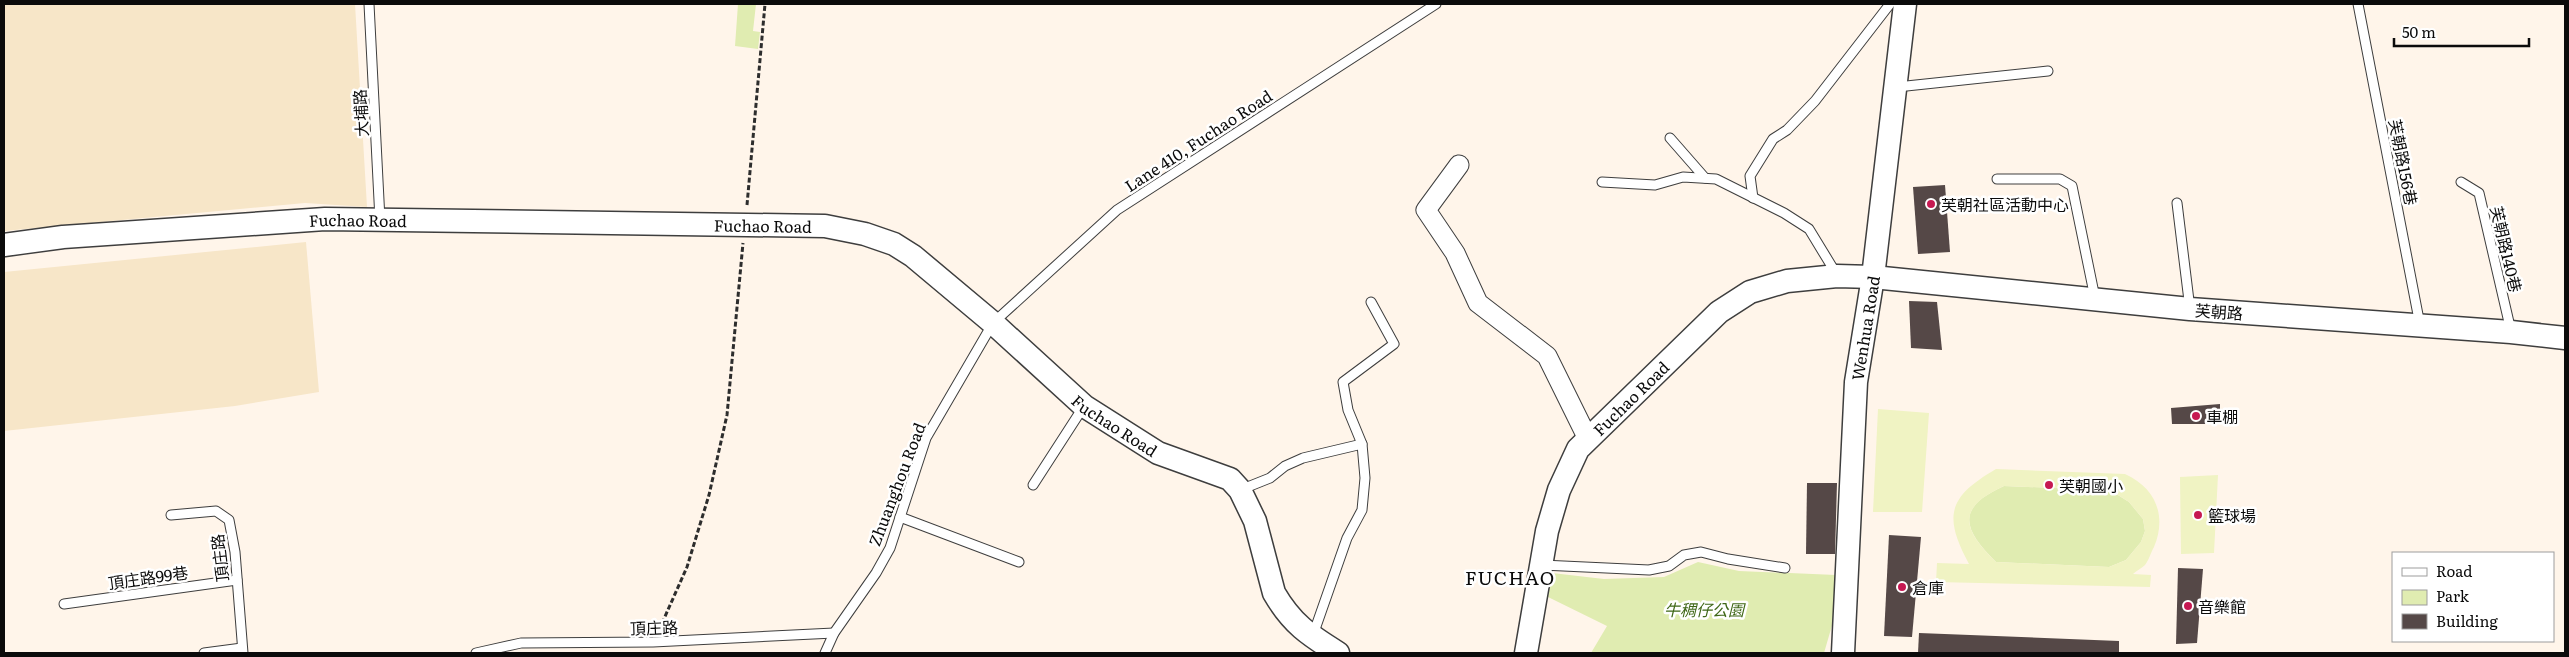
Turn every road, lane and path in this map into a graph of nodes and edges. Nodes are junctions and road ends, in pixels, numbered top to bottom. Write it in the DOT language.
graph roads {
  1 [pos="369,4"];
  2 [pos="765,4"];
  3 [pos="1436,4"];
  4 [pos="1890,4"];
  5 [pos="1905,4"];
  6 [pos="2358,4"];
  7 [pos="2048,71"];
  8 [pos="1896,87"];
  9 [pos="1670,138"];
  10 [pos="1459,165"];
  11 [pos="1705,178"];
  12 [pos="1998,179"];
  13 [pos="1602,182"];
  14 [pos="2461,182"];
  15 [pos="1753,198"];
  16 [pos="2176,203"];
  17 [pos="380,220"];
  18 [pos="745,225"];
  19 [pos="4,245"];
  20 [pos="1837,276"];
  21 [pos="1873,277"];
  22 [pos="2096,300"];
  23 [pos="1371,302"];
  24 [pos="2190,309"];
  25 [pos="993,323"];
  26 [pos="2420,326"];
  27 [pos="2511,332"];
  28 [pos="2565,338"];
  29 [pos="1084,406"];
  30 [pos="1588,439"];
  31 [pos="1362,444"];
  32 [pos="1033,485"];
  33 [pos="1240,490"];
  34 [pos="171,515"];
  35 [pos="900,517"];
  36 [pos="1019,562"];
  37 [pos="1542,565"];
  38 [pos="1785,568"];
  39 [pos="237,580"];
  40 [pos="64,604"];
  41 [pos="834,634"];
  42 [pos="1312,637"];
  43 [pos="654,642"];
  44 [pos="243,650"];
  45 [pos="1334,652"];
  46 [pos="204,653"];
  47 [pos="476,653"];
  48 [pos="825,653"];
  49 [pos="1526,653"];
  50 [pos="1843,653"];
  1 -- 17 [label="lane, 大埔路"];
  2 -- 18 [label="path"];
  3 -- 25 [label="lane, Lane 410, Fuchao Road"];
  4 -- 15 [label="lane"];
  5 -- 8 [label="street, Wenhua Road"];
  6 -- 26 [label="lane, 芙朝路156巷"];
  7 -- 8 [label="lane"];
  8 -- 21 [label="street, Wenhua Road"];
  9 -- 11 [label="lane"];
  10 -- 30 [label="street"];
  11 -- 13 [label="lane"];
  11 -- 15 [label="lane"];
  12 -- 22 [label="lane"];
  14 -- 27 [label="lane, 芙朝路140巷"];
  15 -- 20 [label="lane"];
  16 -- 24 [label="lane"];
  17 -- 18 [label="street, Fuchao Road"];
  17 -- 19 [label="street, Fuchao Road"];
  18 -- 25 [label="street, Fuchao Road"];
  18 -- 43 [label="path"];
  20 -- 21 [label="street, Fuchao Road"];
  20 -- 30 [label="street, Fuchao Road"];
  21 -- 22 [label="street, 芙朝路"];
  21 -- 50 [label="street, Wenhua Road"];
  22 -- 24 [label="street, 芙朝路"];
  23 -- 31 [label="lane"];
  24 -- 26 [label="street, 芙朝路"];
  25 -- 29 [label="street, Fuchao Road"];
  25 -- 35 [label="lane, Zhuanghou Road"];
  26 -- 27 [label="street, 芙朝路"];
  27 -- 28 [label="street, 芙朝路"];
  29 -- 32 [label="lane"];
  29 -- 33 [label="street, Fuchao Road"];
  30 -- 37 [label="street, Fuchao Road"];
  31 -- 33 [label="lane"];
  31 -- 42 [label="lane"];
  33 -- 42 [label="street, Fuchao Road"];
  34 -- 39 [label="lane, 頂庄路"];
  35 -- 36 [label="lane"];
  35 -- 41 [label="lane, Zhuanghou Road"];
  37 -- 38 [label="lane"];
  37 -- 49 [label="street, Fuchao Road"];
  39 -- 40 [label="lane, 頂庄路99巷"];
  39 -- 44 [label="lane, 頂庄路"];
  41 -- 43 [label="lane, 頂庄路"];
  41 -- 48 [label="lane, Zhuanghou Road"];
  42 -- 45 [label="street, Fuchao Road"];
  43 -- 47 [label="lane, 頂庄路"];
  44 -- 46 [label="lane"];
}
